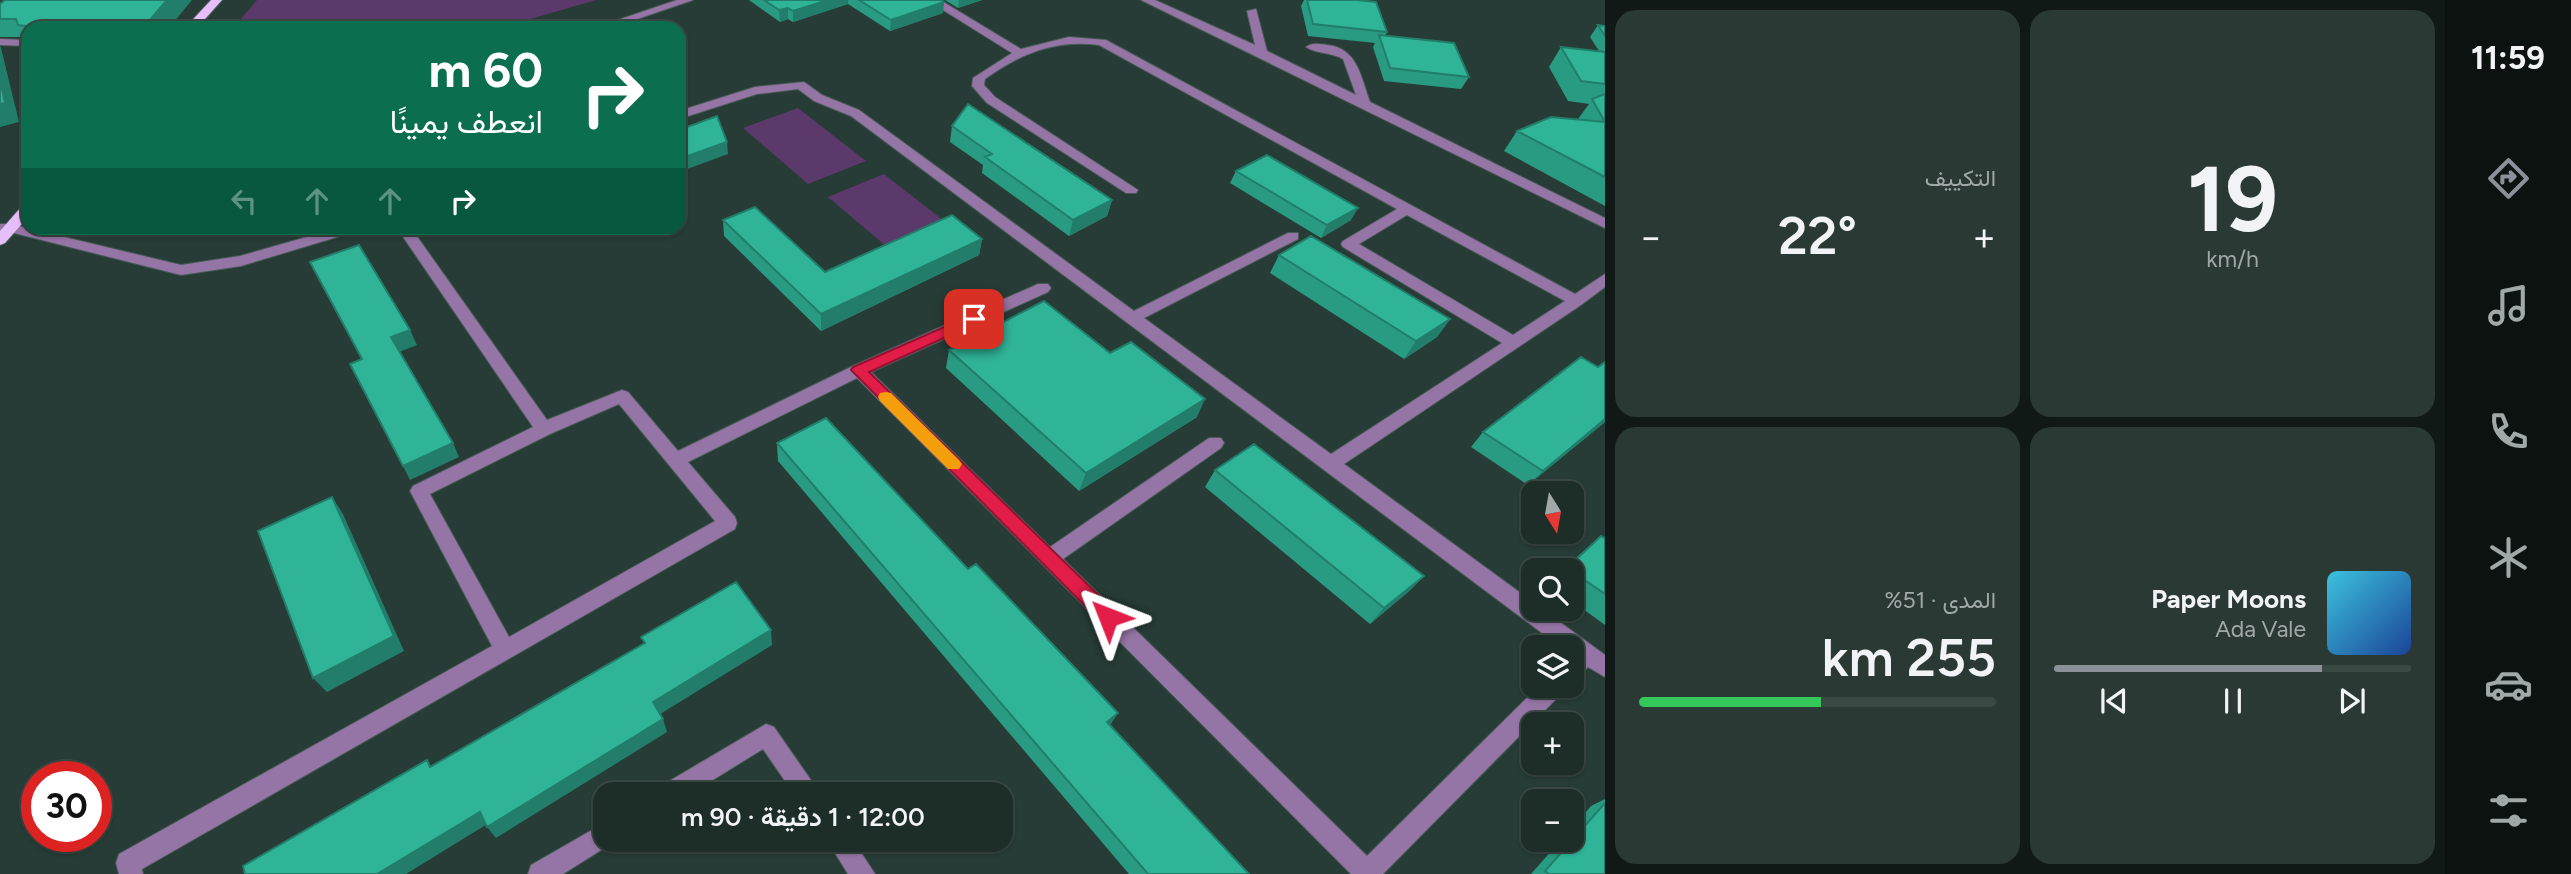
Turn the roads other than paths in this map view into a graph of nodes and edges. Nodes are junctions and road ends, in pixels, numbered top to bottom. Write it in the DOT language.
graph roads {
  1 [pos="217,0"];
  2 [pos="688,0"];
  3 [pos="932,0"];
  4 [pos="1146,0"];
  5 [pos="1252,12"];
  6 [pos="198,21"];
  7 [pos="622,21"];
  8 [pos="0,42"];
  9 [pos="21,43"];
  10 [pos="1311,47"];
  11 [pos="1020,53"];
  12 [pos="1262,53"];
  13 [pos="1365,104"];
  14 [pos="686,113"];
  15 [pos="1131,190"];
  16 [pos="1407,209"];
  17 [pos="21,215"];
  18 [pos="1605,224"];
  19 [pos="3,232"];
  20 [pos="328,235"];
  21 [pos="409,235"];
  22 [pos="1293,236"];
  23 [pos="1605,279"];
  24 [pos="1043,288"];
  25 [pos="1576,301"];
  26 [pos="1132,318"];
  27 [pos="1513,342"];
  28 [pos="859,370"];
  29 [pos="544,429"];
  30 [pos="1215,443"];
  31 [pos="676,460"];
  32 [pos="1330,464"];
  33 [pos="1048,558"];
  34 [pos="1546,635"];
  35 [pos="505,650"];
  36 [pos="1584,662"];
  37 [pos="1605,667"];
  38 [pos="1542,698"];
  39 [pos="689,782"];
  40 [pos="799,782"];
  41 [pos="593,842"];
  42 [pos="847,852"];
  43 [pos="1366,873"];
  44 [pos="131,874"];
  45 [pos="540,874"];
  46 [pos="863,874"];
  1 -- 6 [label="main road"];
  2 -- 7 [label="street"];
  3 -- 11 [label="street"];
  4 -- 12 [label="street"];
  5 -- 12 [label="street"];
  8 -- 9 [label="street"];
  10 -- 13 [label="street"];
  11 -- 15 [label="street"];
  11 -- 16 [label="street"];
  12 -- 13 [label="street"];
  13 -- 18 [label="street"];
  14 -- 26 [label="street"];
  16 -- 25 [label="street"];
  16 -- 27 [label="street"];
  17 -- 19 [label="main road"];
  19 -- 20 [label="street"];
  21 -- 29 [label="street"];
  22 -- 26 [label="street"];
  23 -- 25 [label="street"];
  24 -- 28 [label="street"];
  25 -- 27 [label="street"];
  26 -- 32 [label="street"];
  27 -- 32 [label="street"];
  28 -- 31 [label="street"];
  28 -- 33 [label="street"];
  29 -- 31 [label="street"];
  29 -- 35 [label="street"];
  30 -- 33 [label="street"];
  31 -- 35 [label="street"];
  32 -- 34 [label="street"];
  33 -- 43 [label="street"];
  35 -- 44 [label="street"];
  36 -- 37 [label="street"];
  38 -- 43 [label="street"];
  39 -- 40 [label="street"];
  41 -- 45 [label="street"];
  42 -- 46 [label="street"];
}
